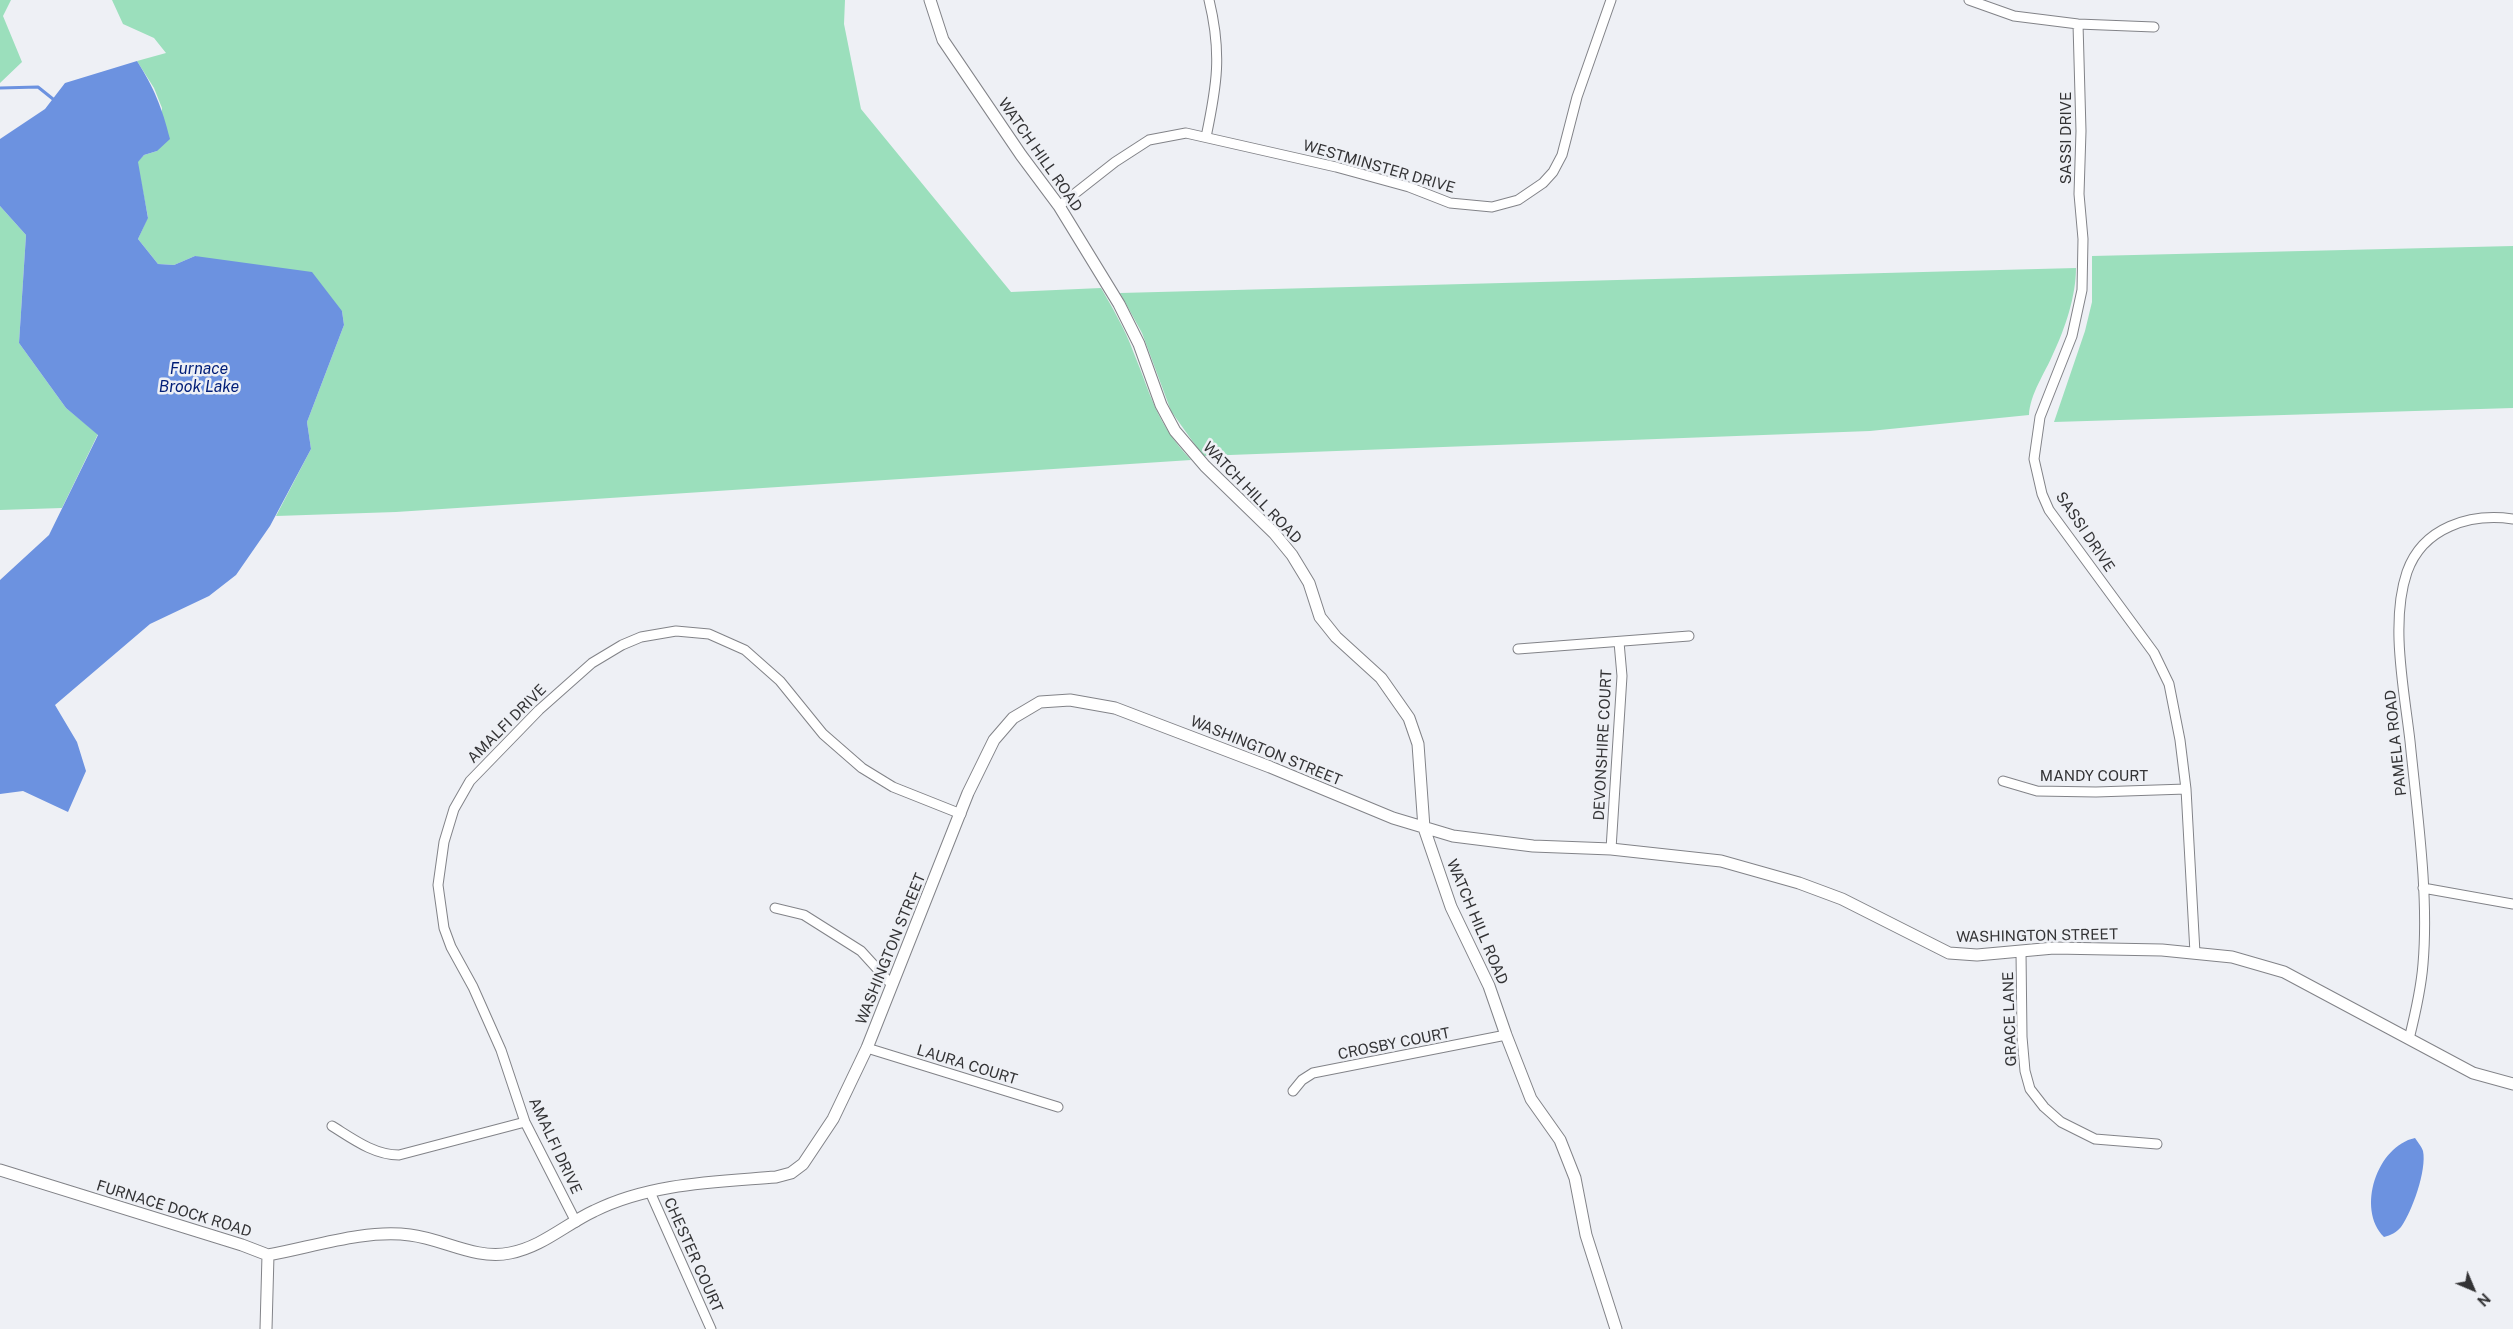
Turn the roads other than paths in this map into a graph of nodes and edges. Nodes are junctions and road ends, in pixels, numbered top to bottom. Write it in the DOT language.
graph roads {
  1 [pos="930,0"];
  2 [pos="1209,0"];
  3 [pos="1611,0"];
  4 [pos="1969,0"];
  5 [pos="2078,24"];
  6 [pos="2154,27"];
  7 [pos="1206,137"];
  8 [pos="1059,206"];
  9 [pos="2513,519"];
  10 [pos="1689,636"];
  11 [pos="1620,642"];
  12 [pos="1518,649"];
  13 [pos="2003,780"];
  14 [pos="2186,788"];
  15 [pos="961,814"];
  16 [pos="1424,828"];
  17 [pos="1611,849"];
  18 [pos="2422,888"];
  19 [pos="2513,904"];
  20 [pos="775,908"];
  21 [pos="2021,952"];
  22 [pos="2195,953"];
  23 [pos="892,985"];
  24 [pos="1506,1035"];
  25 [pos="2409,1039"];
  26 [pos="867,1048"];
  27 [pos="2513,1084"];
  28 [pos="1293,1090"];
  29 [pos="1058,1107"];
  30 [pos="526,1122"];
  31 [pos="332,1126"];
  32 [pos="2157,1144"];
  33 [pos="0,1170"];
  34 [pos="650,1192"];
  35 [pos="576,1222"];
  36 [pos="268,1255"];
  37 [pos="266,1329"];
  38 [pos="711,1329"];
  39 [pos="1616,1329"];
  1 -- 8 [label="street, WATCH HILL ROAD"];
  2 -- 7 [label="street"];
  3 -- 7 [label="street, WESTMINSTER DRIVE"];
  4 -- 5 [label="street"];
  5 -- 6 [label="street"];
  5 -- 14 [label="street, SASSI DRIVE"];
  7 -- 8 [label="street, WESTMINSTER DRIVE"];
  8 -- 16 [label="street, WATCH HILL ROAD"];
  9 -- 18 [label="street, PAMELA ROAD"];
  10 -- 11 [label="street"];
  11 -- 12 [label="street"];
  11 -- 17 [label="street, DEVONSHIRE COURT"];
  13 -- 14 [label="street, MANDY COURT"];
  14 -- 22 [label="street, SASSI DRIVE"];
  15 -- 16 [label="street, WASHINGTON STREET"];
  15 -- 23 [label="street, WASHINGTON STREET"];
  15 -- 30 [label="street, AMALFI DRIVE"];
  16 -- 17 [label="street, WASHINGTON STREET"];
  16 -- 24 [label="street, WATCH HILL ROAD"];
  17 -- 21 [label="street, WASHINGTON STREET"];
  18 -- 19 [label="street"];
  18 -- 25 [label="street, PAMELA ROAD"];
  20 -- 23 [label="street"];
  21 -- 22 [label="street, WASHINGTON STREET"];
  21 -- 32 [label="street, GRACE LANE"];
  22 -- 25 [label="street, WASHINGTON STREET"];
  23 -- 26 [label="street, WASHINGTON STREET"];
  24 -- 28 [label="street, CROSBY COURT"];
  24 -- 39 [label="street, WATCH HILL ROAD"];
  25 -- 27 [label="street, WASHINGTON STREET"];
  26 -- 29 [label="street, LAURA COURT"];
  26 -- 34 [label="street, WASHINGTON STREET"];
  30 -- 31 [label="street"];
  30 -- 35 [label="street, AMALFI DRIVE"];
  33 -- 36 [label="street, FURNACE DOCK ROAD"];
  34 -- 35 [label="street, WASHINGTON STREET"];
  34 -- 38 [label="street, CHESTER COURT"];
  35 -- 36 [label="street, WASHINGTON STREET"];
  36 -- 37 [label="street"];
}
